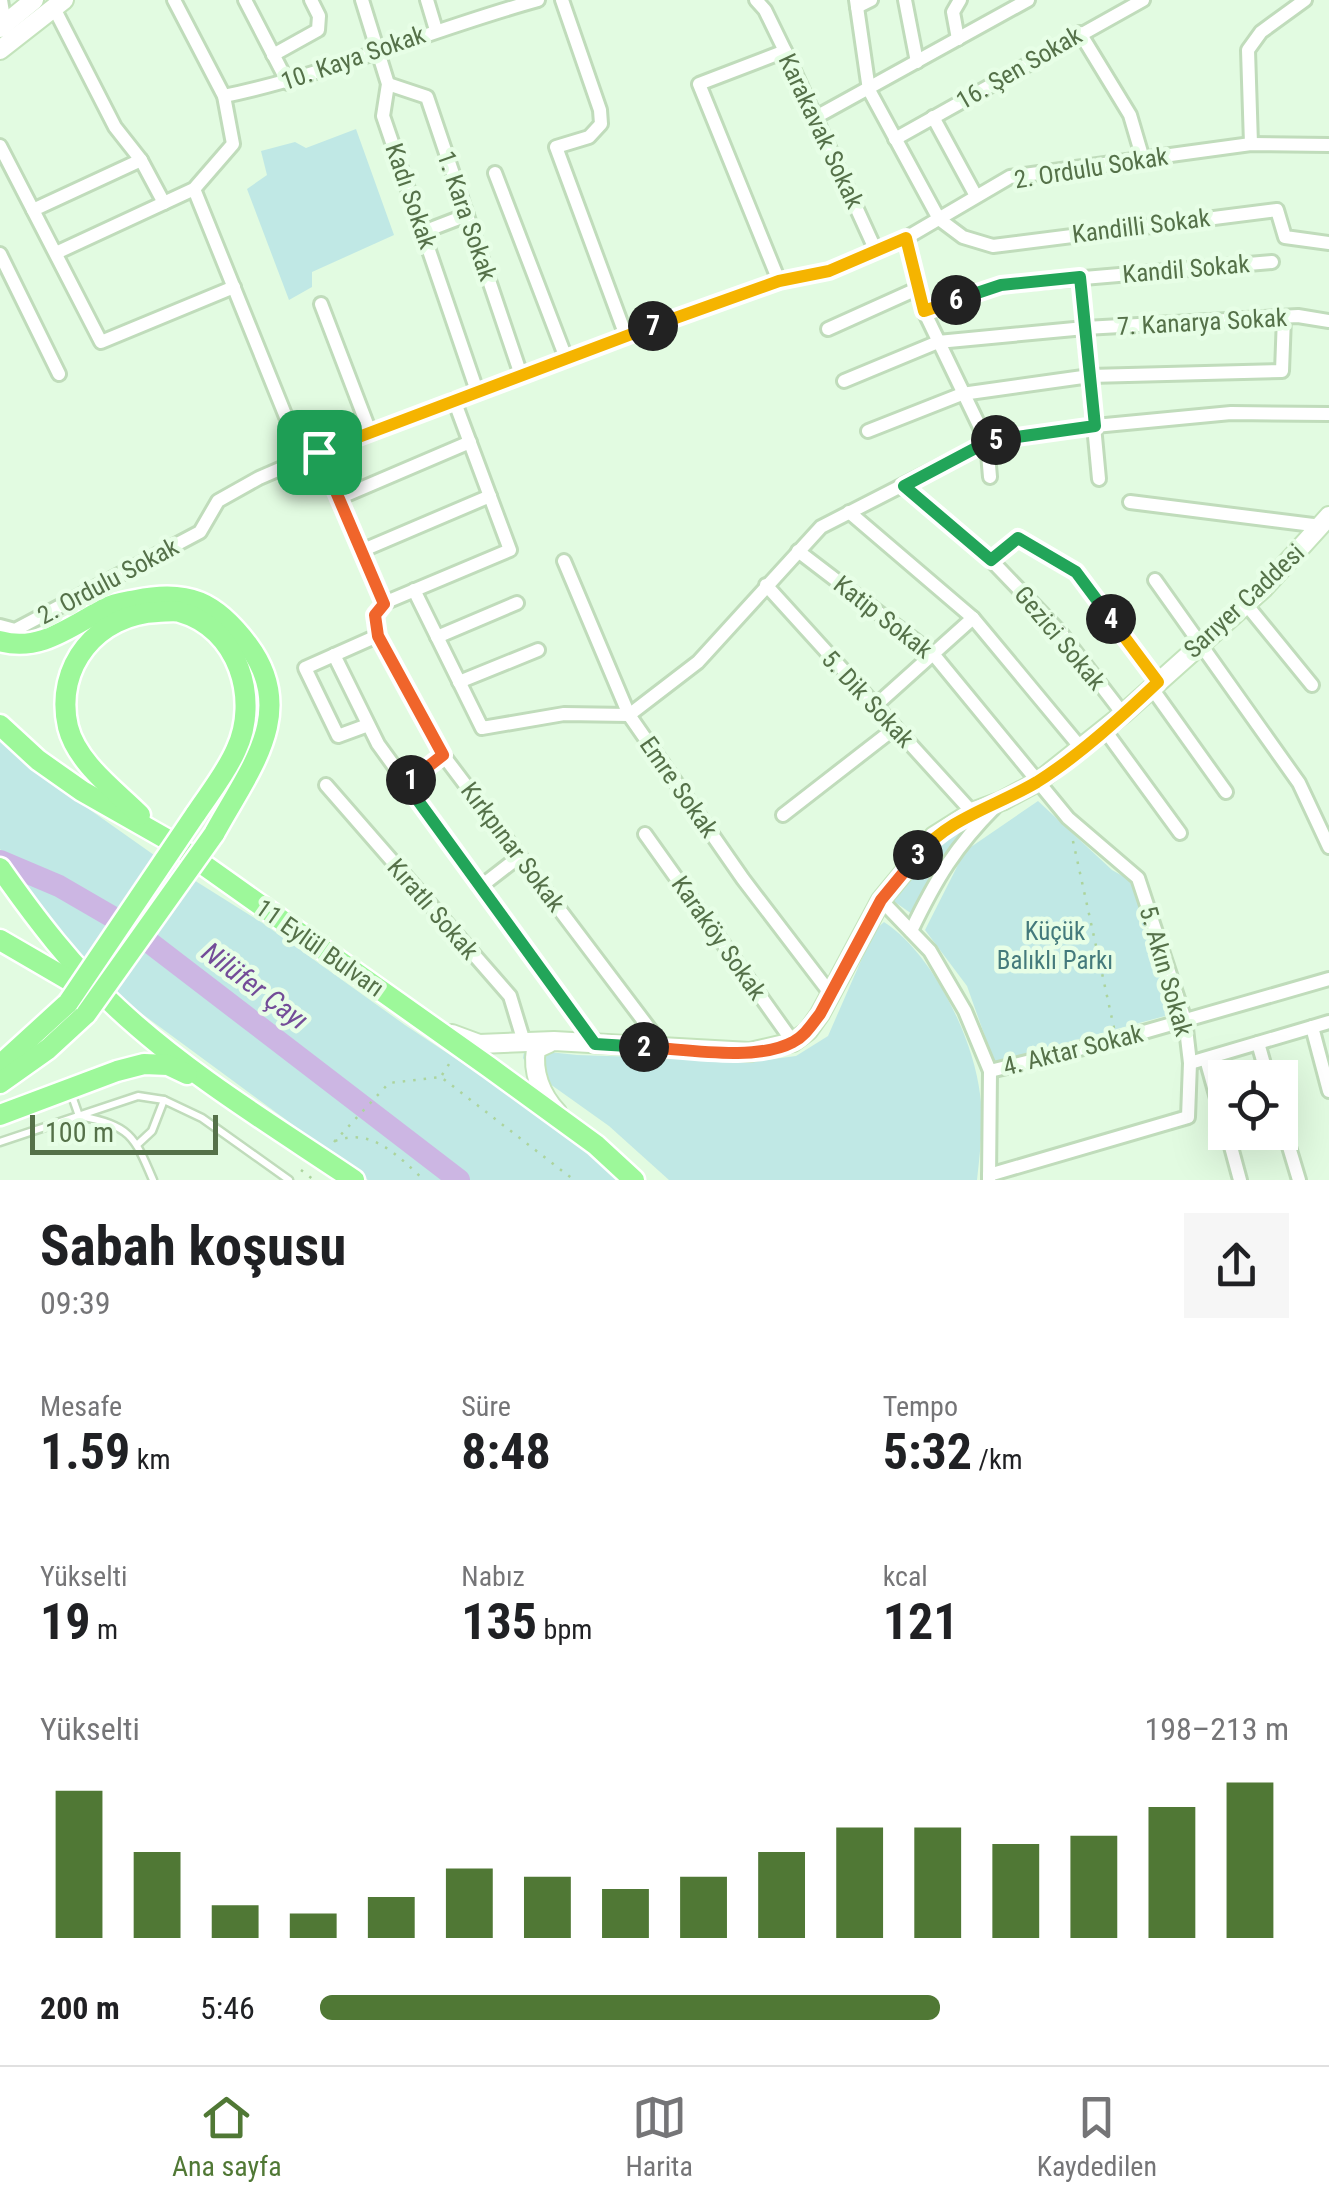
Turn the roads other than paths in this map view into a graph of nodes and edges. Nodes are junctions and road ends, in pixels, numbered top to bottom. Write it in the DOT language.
graph roads {
  1 [pos="1,0"];
  2 [pos="34,0"];
  3 [pos="174,0"];
  4 [pos="245,0"];
  5 [pos="311,0"];
  6 [pos="362,0"];
  7 [pos="427,0"];
  8 [pos="538,0"];
  9 [pos="562,0"];
  10 [pos="871,0"];
  11 [pos="905,0"];
  12 [pos="960,0"];
  13 [pos="1028,0"];
  14 [pos="1144,0"];
  15 [pos="1305,0"];
  16 [pos="857,3"];
  17 [pos="59,4"];
  18 [pos="1126,4"];
  19 [pos="501,5"];
  20 [pos="761,5"];
  21 [pos="2,27"];
  22 [pos="436,30"];
  23 [pos="1080,33"];
  24 [pos="958,39"];
  25 [pos="0,50"];
  26 [pos="785,50"];
  27 [pos="378,51"];
  28 [pos="273,54"];
  29 [pos="917,62"];
  30 [pos="288,83"];
  31 [pos="388,84"];
  32 [pos="869,90"];
  33 [pos="224,96"];
  34 [pos="816,116"];
  35 [pos="933,117"];
  36 [pos="895,139"];
  37 [pos="1251,144"];
  38 [pos="1329,145"];
  39 [pos="0,146"];
  40 [pos="1143,159"];
  41 [pos="141,160"];
  42 [pos="495,172"];
  43 [pos="194,189"];
  44 [pos="976,196"];
  45 [pos="164,203"];
  46 [pos="33,210"];
  47 [pos="467,215"];
  48 [pos="939,220"];
  49 [pos="423,232"];
  50 [pos="906,238"];
  51 [pos="1329,244"];
  52 [pos="876,251"];
  53 [pos="56,253"];
  54 [pos="0,254"];
  55 [pos="1272,262"];
  56 [pos="1080,277"];
  57 [pos="779,281"];
  58 [pos="234,287"];
  59 [pos="919,288"];
  60 [pos="321,304"];
  61 [pos="924,311"];
  62 [pos="1284,317"];
  63 [pos="1329,321"];
  64 [pos="1085,328"];
  65 [pos="828,329"];
  66 [pos="626,336"];
  67 [pos="938,342"];
  68 [pos="566,358"];
  69 [pos="59,374"];
  70 [pos="521,375"];
  71 [pos="1090,376"];
  72 [pos="844,381"];
  73 [pos="477,391"];
  74 [pos="962,394"];
  75 [pos="454,400"];
  76 [pos="1329,414"];
  77 [pos="1095,426"];
  78 [pos="868,431"];
  79 [pos="370,432"];
  80 [pos="470,442"];
  81 [pos="987,442"];
  82 [pos="319,452"];
  83 [pos="303,459"];
  84 [pos="990,477"];
  85 [pos="1100,479"];
  86 [pos="904,486"];
  87 [pos="490,496"];
  88 [pos="339,498"];
  89 [pos="1130,502"];
  90 [pos="849,512"];
  91 [pos="1325,521"];
  92 [pos="798,550"];
  93 [pos="361,551"];
  94 [pos="991,560"];
  95 [pos="564,561"];
  96 [pos="1155,580"];
  97 [pos="766,585"];
  98 [pos="414,590"];
  99 [pos="517,603"];
  100 [pos="1245,603"];
  101 [pos="384,604"];
  102 [pos="973,618"];
  103 [pos="0,626"];
  104 [pos="378,636"];
  105 [pos="437,637"];
  106 [pos="0,641"];
  107 [pos="1200,643"];
  108 [pos="538,650"];
  109 [pos="334,655"];
  110 [pos="934,655"];
  111 [pos="459,682"];
  112 [pos="1155,684"];
  113 [pos="1312,685"];
  114 [pos="875,706"];
  115 [pos="1123,714"];
  116 [pos="628,715"];
  117 [pos="0,725"];
  118 [pos="368,725"];
  119 [pos="895,728"];
  120 [pos="1104,729"];
  121 [pos="1081,748"];
  122 [pos="443,755"];
  123 [pos="1039,781"];
  124 [pos="406,784"];
  125 [pos="326,785"];
  126 [pos="1226,792"];
  127 [pos="1002,801"];
  128 [pos="972,812"];
  129 [pos="783,815"];
  130 [pos="1180,833"];
  131 [pos="645,834"];
  132 [pos="163,838"];
  133 [pos="1329,847"];
  134 [pos="520,856"];
  135 [pos="0,868"];
  136 [pos="480,887"];
  137 [pos="881,900"];
  138 [pos="911,931"];
  139 [pos="0,940"];
  140 [pos="1329,979"];
  141 [pos="830,994"];
  142 [pos="77,1009"];
  143 [pos="118,1009"];
  144 [pos="1185,1020"];
  145 [pos="424,1021"];
  146 [pos="1329,1022"];
  147 [pos="1312,1027"];
  148 [pos="524,1042"];
  149 [pos="554,1042"];
  150 [pos="794,1042"];
  151 [pos="1258,1043"];
  152 [pos="595,1044"];
  153 [pos="664,1048"];
  154 [pos="1206,1058"];
  155 [pos="1263,1060"];
  156 [pos="1190,1063"];
  157 [pos="0,1065"];
  158 [pos="1208,1065"];
  159 [pos="990,1071"];
  160 [pos="0,1083"];
  161 [pos="217,1088"];
  162 [pos="70,1090"];
  163 [pos="1329,1091"];
  164 [pos="164,1100"];
  165 [pos="0,1115"];
  166 [pos="79,1116"];
  167 [pos="0,1142"];
  168 [pos="592,1142"];
  169 [pos="138,1144"];
  170 [pos="1232,1150"];
  171 [pos="1290,1150"];
  172 [pos="989,1178"];
  173 [pos="153,1180"];
  174 [pos="289,1180"];
  175 [pos="354,1180"];
  176 [pos="634,1180"];
  177 [pos="1240,1180"];
  178 [pos="1299,1180"];
  1 -- 21 [label="street"];
  2 -- 21 [label="street"];
  3 -- 33 [label="street"];
  4 -- 28 [label="street"];
  5 -- 28 [label="street"];
  6 -- 27 [label="street, Kadı Sokak"];
  7 -- 22 [label="street"];
  8 -- 19 [label="street, 10. Kaya Sokak"];
  9 -- 66 [label="street"];
  10 -- 16 [label="street"];
  11 -- 29 [label="street"];
  12 -- 24 [label="street"];
  13 -- 24 [label="street"];
  14 -- 18 [label="street, 16. Şen Sokak"];
  15 -- 37 [label="street"];
  16 -- 32 [label="street"];
  17 -- 25 [label="street"];
  17 -- 41 [label="street"];
  18 -- 23 [label="street, 16. Şen Sokak"];
  19 -- 22 [label="street, 10. Kaya Sokak"];
  20 -- 26 [label="street, Karakavak Sokak"];
  22 -- 27 [label="street, 10. Kaya Sokak"];
  23 -- 35 [label="street, 16. Şen Sokak"];
  23 -- 40 [label="street"];
  24 -- 29 [label="street"];
  26 -- 34 [label="street, Karakavak Sokak"];
  26 -- 57 [label="street"];
  27 -- 30 [label="street, 10. Kaya Sokak"];
  27 -- 31 [label="street, Kadı Sokak"];
  28 -- 30 [label="street"];
  29 -- 32 [label="street"];
  30 -- 33 [label="street, 10. Kaya Sokak"];
  31 -- 47 [label="street, 1. Kara Sokak"];
  31 -- 49 [label="street, Kadı Sokak"];
  32 -- 34 [label="street"];
  32 -- 36 [label="street"];
  33 -- 43 [label="street"];
  34 -- 52 [label="street, Karakavak Sokak"];
  35 -- 36 [label="street, 16. Şen Sokak"];
  35 -- 44 [label="street"];
  36 -- 48 [label="street"];
  37 -- 38 [label="street, 2. Ordulu Sokak"];
  37 -- 40 [label="street, 2. Ordulu Sokak"];
  39 -- 46 [label="street"];
  40 -- 44 [label="street, 2. Ordulu Sokak"];
  41 -- 45 [label="street"];
  41 -- 46 [label="street"];
  42 -- 68 [label="street"];
  43 -- 45 [label="street"];
  43 -- 58 [label="street"];
  44 -- 48 [label="street, 2. Ordulu Sokak"];
  45 -- 53 [label="street"];
  46 -- 53 [label="street"];
  47 -- 49 [label="street"];
  47 -- 70 [label="street, 1. Kara Sokak"];
  48 -- 50 [label="street, 2. Ordulu Sokak"];
  48 -- 51 [label="street, Kandilli Sokak"];
  49 -- 73 [label="street, Kadı Sokak"];
  50 -- 52 [label="street, 2. Ordulu Sokak"];
  50 -- 59 [label="street"];
  52 -- 57 [label="street, 2. Ordulu Sokak"];
  53 -- 58 [label="street"];
  54 -- 69 [label="street"];
  55 -- 56 [label="street, Kandil Sokak"];
  56 -- 61 [label="street, Kandil Sokak"];
  56 -- 64 [label="street"];
  57 -- 66 [label="street, 2. Ordulu Sokak"];
  58 -- 83 [label="street"];
  59 -- 61 [label="street"];
  59 -- 65 [label="street"];
  60 -- 79 [label="street"];
  61 -- 67 [label="street"];
  62 -- 63 [label="street, 7. Kanarya Sokak"];
  62 -- 64 [label="street, 7. Kanarya Sokak"];
  62 -- 71 [label="street"];
  64 -- 67 [label="street, 7. Kanarya Sokak"];
  64 -- 71 [label="street"];
  66 -- 68 [label="street, 2. Ordulu Sokak"];
  67 -- 72 [label="street, 7. Kanarya Sokak"];
  67 -- 74 [label="street"];
  68 -- 70 [label="street, 2. Ordulu Sokak"];
  70 -- 73 [label="street, 2. Ordulu Sokak"];
  71 -- 74 [label="street"];
  71 -- 77 [label="street"];
  73 -- 75 [label="street, 2. Ordulu Sokak"];
  74 -- 78 [label="street"];
  74 -- 81 [label="street"];
  75 -- 79 [label="street, 2. Ordulu Sokak"];
  75 -- 80 [label="street"];
  76 -- 77 [label="street"];
  77 -- 81 [label="street"];
  77 -- 85 [label="street"];
  79 -- 82 [label="street, 2. Ordulu Sokak"];
  80 -- 87 [label="street"];
  80 -- 88 [label="street"];
  81 -- 84 [label="street"];
  81 -- 86 [label="street"];
  82 -- 83 [label="street, 2. Ordulu Sokak"];
  82 -- 88 [label="street"];
  83 -- 103 [label="street, 2. Ordulu Sokak"];
  86 -- 90 [label="street"];
  86 -- 94 [label="street, Gezici Sokak"];
  87 -- 93 [label="street"];
  87 -- 98 [label="street"];
  88 -- 93 [label="street"];
  89 -- 91 [label="street"];
  90 -- 92 [label="street"];
  90 -- 102 [label="street"];
  91 -- 100 [label="street, Sarıyer Caddesi"];
  92 -- 97 [label="street"];
  92 -- 110 [label="street, Katip Sokak"];
  93 -- 101 [label="street"];
  94 -- 112 [label="street"];
  94 -- 115 [label="street, Gezici Sokak"];
  95 -- 116 [label="street, Emre Sokak"];
  96 -- 107 [label="street"];
  97 -- 114 [label="street, 5. Dik Sokak"];
  97 -- 116 [label="street"];
  98 -- 101 [label="street"];
  98 -- 105 [label="street"];
  99 -- 105 [label="street"];
  100 -- 107 [label="street, Sarıyer Caddesi"];
  100 -- 113 [label="street"];
  101 -- 104 [label="street"];
  102 -- 110 [label="street"];
  102 -- 121 [label="street"];
  104 -- 109 [label="street"];
  104 -- 122 [label="street, Kırkpınar Sokak"];
  105 -- 111 [label="street"];
  106 -- 142 [label="main road, bridge"];
  107 -- 112 [label="street, Sarıyer Caddesi"];
  107 -- 133 [label="street"];
  108 -- 111 [label="street"];
  109 -- 118 [label="street"];
  109 -- 118 [label="street"];
  110 -- 114 [label="street"];
  110 -- 123 [label="street, Katip Sokak"];
  111 -- 116 [label="street"];
  112 -- 115 [label="street, Sarıyer Caddesi"];
  112 -- 126 [label="street"];
  114 -- 119 [label="street, 5. Dik Sokak"];
  115 -- 120 [label="street, Sarıyer Caddesi"];
  116 -- 141 [label="street, Emre Sokak"];
  117 -- 132 [label="main road, 11 Eylül Bulvarı"];
  118 -- 124 [label="street"];
  119 -- 128 [label="street, 5. Dik Sokak"];
  119 -- 129 [label="street"];
  120 -- 121 [label="street, Sarıyer Caddesi"];
  120 -- 130 [label="street"];
  121 -- 123 [label="street, Sarıyer Caddesi"];
  122 -- 124 [label="street"];
  122 -- 134 [label="street, Kırkpınar Sokak"];
  123 -- 127 [label="street, Sarıyer Caddesi"];
  123 -- 144 [label="street, 5. Akın Sokak"];
  124 -- 136 [label="street"];
  125 -- 148 [label="street, Kıratlı Sokak"];
  127 -- 128 [label="street, Sarıyer Caddesi"];
  127 -- 138 [label="street"];
  128 -- 137 [label="street, Sarıyer Caddesi"];
  131 -- 150 [label="street, Karaköy Sokak"];
  132 -- 142 [label="main road, bridge"];
  132 -- 145 [label="main road, 11 Eylül Bulvarı"];
  134 -- 136 [label="street"];
  134 -- 153 [label="street, Kırkpınar Sokak"];
  135 -- 143 [label="main road"];
  136 -- 152 [label="street"];
  137 -- 138 [label="street"];
  137 -- 141 [label="street, Sarıyer Caddesi"];
  138 -- 159 [label="street"];
  139 -- 143 [label="main road"];
  140 -- 144 [label="street, 4. Aktar Sokak"];
  141 -- 150 [label="street, Sarıyer Caddesi"];
  142 -- 157 [label="main road"];
  142 -- 160 [label="main road"];
  143 -- 161 [label="main road"];
  144 -- 156 [label="street, 5. Akın Sokak"];
  144 -- 159 [label="street, 4. Aktar Sokak"];
  145 -- 148 [label="street"];
  145 -- 168 [label="main road, 11 Eylül Bulvarı"];
  146 -- 147 [label="street"];
  147 -- 151 [label="street"];
  147 -- 163 [label="street"];
  148 -- 149 [label="street"];
  149 -- 152 [label="street"];
  149 -- 168 [label="street"];
  150 -- 153 [label="street"];
  151 -- 154 [label="street"];
  151 -- 155 [label="street"];
  152 -- 153 [label="street"];
  154 -- 156 [label="street"];
  154 -- 158 [label="street"];
  156 -- 172 [label="street, 5. Akın Sokak"];
  159 -- 172 [label="street"];
  161 -- 162 [label="main road"];
  161 -- 175 [label="main road"];
  162 -- 165 [label="main road"];
  162 -- 166 [label="lane"];
  164 -- 166 [label="lane"];
  164 -- 169 [label="lane"];
  164 -- 174 [label="lane"];
  166 -- 167 [label="lane"];
  166 -- 169 [label="lane"];
  168 -- 176 [label="main road, 11 Eylül Bulvarı"];
  169 -- 173 [label="lane"];
  170 -- 177 [label="street"];
  171 -- 178 [label="street"];
}
